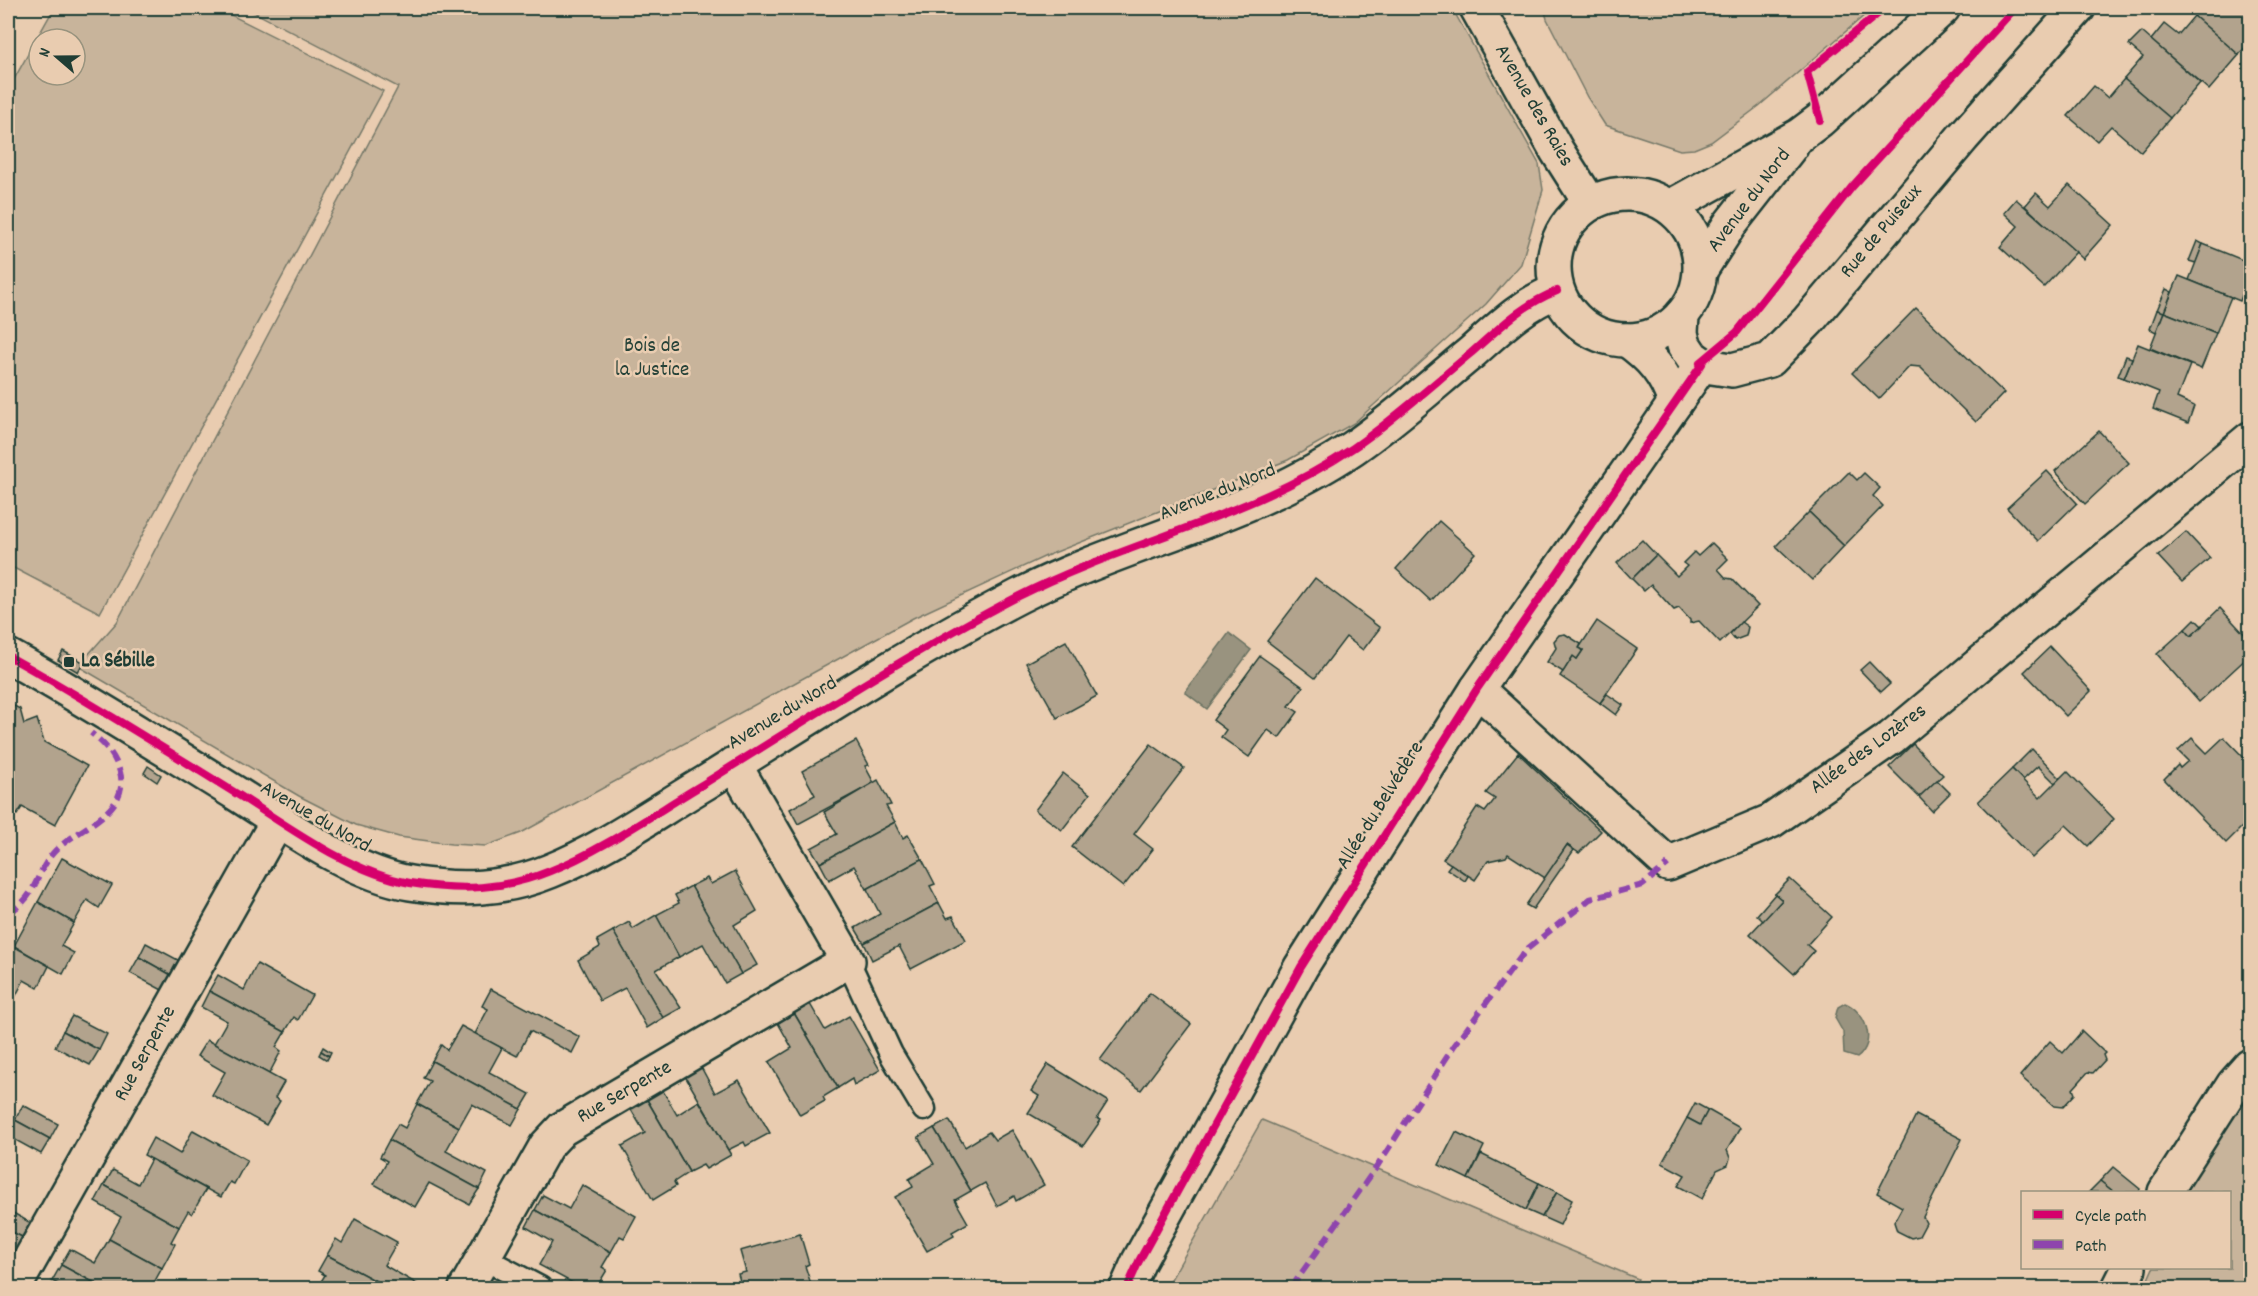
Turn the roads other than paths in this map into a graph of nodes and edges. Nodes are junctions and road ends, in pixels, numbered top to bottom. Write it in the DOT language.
graph roads {
  1 [pos="1477,8"];
  2 [pos="1944,8"];
  3 [pos="2078,8"];
  4 [pos="1800,135"];
  5 [pos="1590,204"];
  6 [pos="1670,207"];
  7 [pos="1701,268"];
  8 [pos="1557,291"];
  9 [pos="1682,315"];
  10 [pos="1627,340"];
  11 [pos="1702,364"];
  12 [pos="1675,403"];
  13 [pos="2250,439"];
  14 [pos="8,656"];
  15 [pos="1476,689"];
  16 [pos="734,764"];
  17 [pos="278,820"];
  18 [pos="848,961"];
  19 [pos="2250,1066"];
  20 [pos="924,1108"];
  21 [pos="2166,1191"];
  22 [pos="483,1258"];
  23 [pos="2128,1269"];
  24 [pos="14,1288"];
  25 [pos="466,1288"];
  26 [pos="540,1288"];
  27 [pos="1127,1288"];
  28 [pos="2119,1288"];
  1 -- 5 [label="street, Avenue des Raies"];
  2 -- 4 [label="street, Avenue du Nord"];
  3 -- 11 [label="street, Rue de Puiseux"];
  4 -- 6 [label="street, Avenue du Nord"];
  4 -- 7 [label="street, Avenue du Nord"];
  5 -- 6 [label="street"];
  5 -- 8 [label="street"];
  6 -- 7 [label="street"];
  7 -- 9 [label="street"];
  8 -- 10 [label="street"];
  8 -- 16 [label="street, Avenue du Nord"];
  9 -- 10 [label="street"];
  9 -- 11 [label="street"];
  10 -- 12 [label="street"];
  11 -- 12 [label="street, Allée du Belvédère"];
  12 -- 15 [label="street, Allée du Belvédère"];
  13 -- 15 [label="street, Allée des Lozères"];
  14 -- 17 [label="street, Avenue du Nord"];
  15 -- 27 [label="street, Allée du Belvédère"];
  16 -- 17 [label="street, Avenue du Nord"];
  16 -- 18 [label="street"];
  17 -- 24 [label="street, Rue Serpente"];
  18 -- 20 [label="lane"];
  18 -- 22 [label="street, Rue Serpente"];
  19 -- 21 [label="street"];
  22 -- 25 [label="street, Rue Serpente"];
  22 -- 26 [label="lane"];
  23 -- 28 [label="street"];
}
